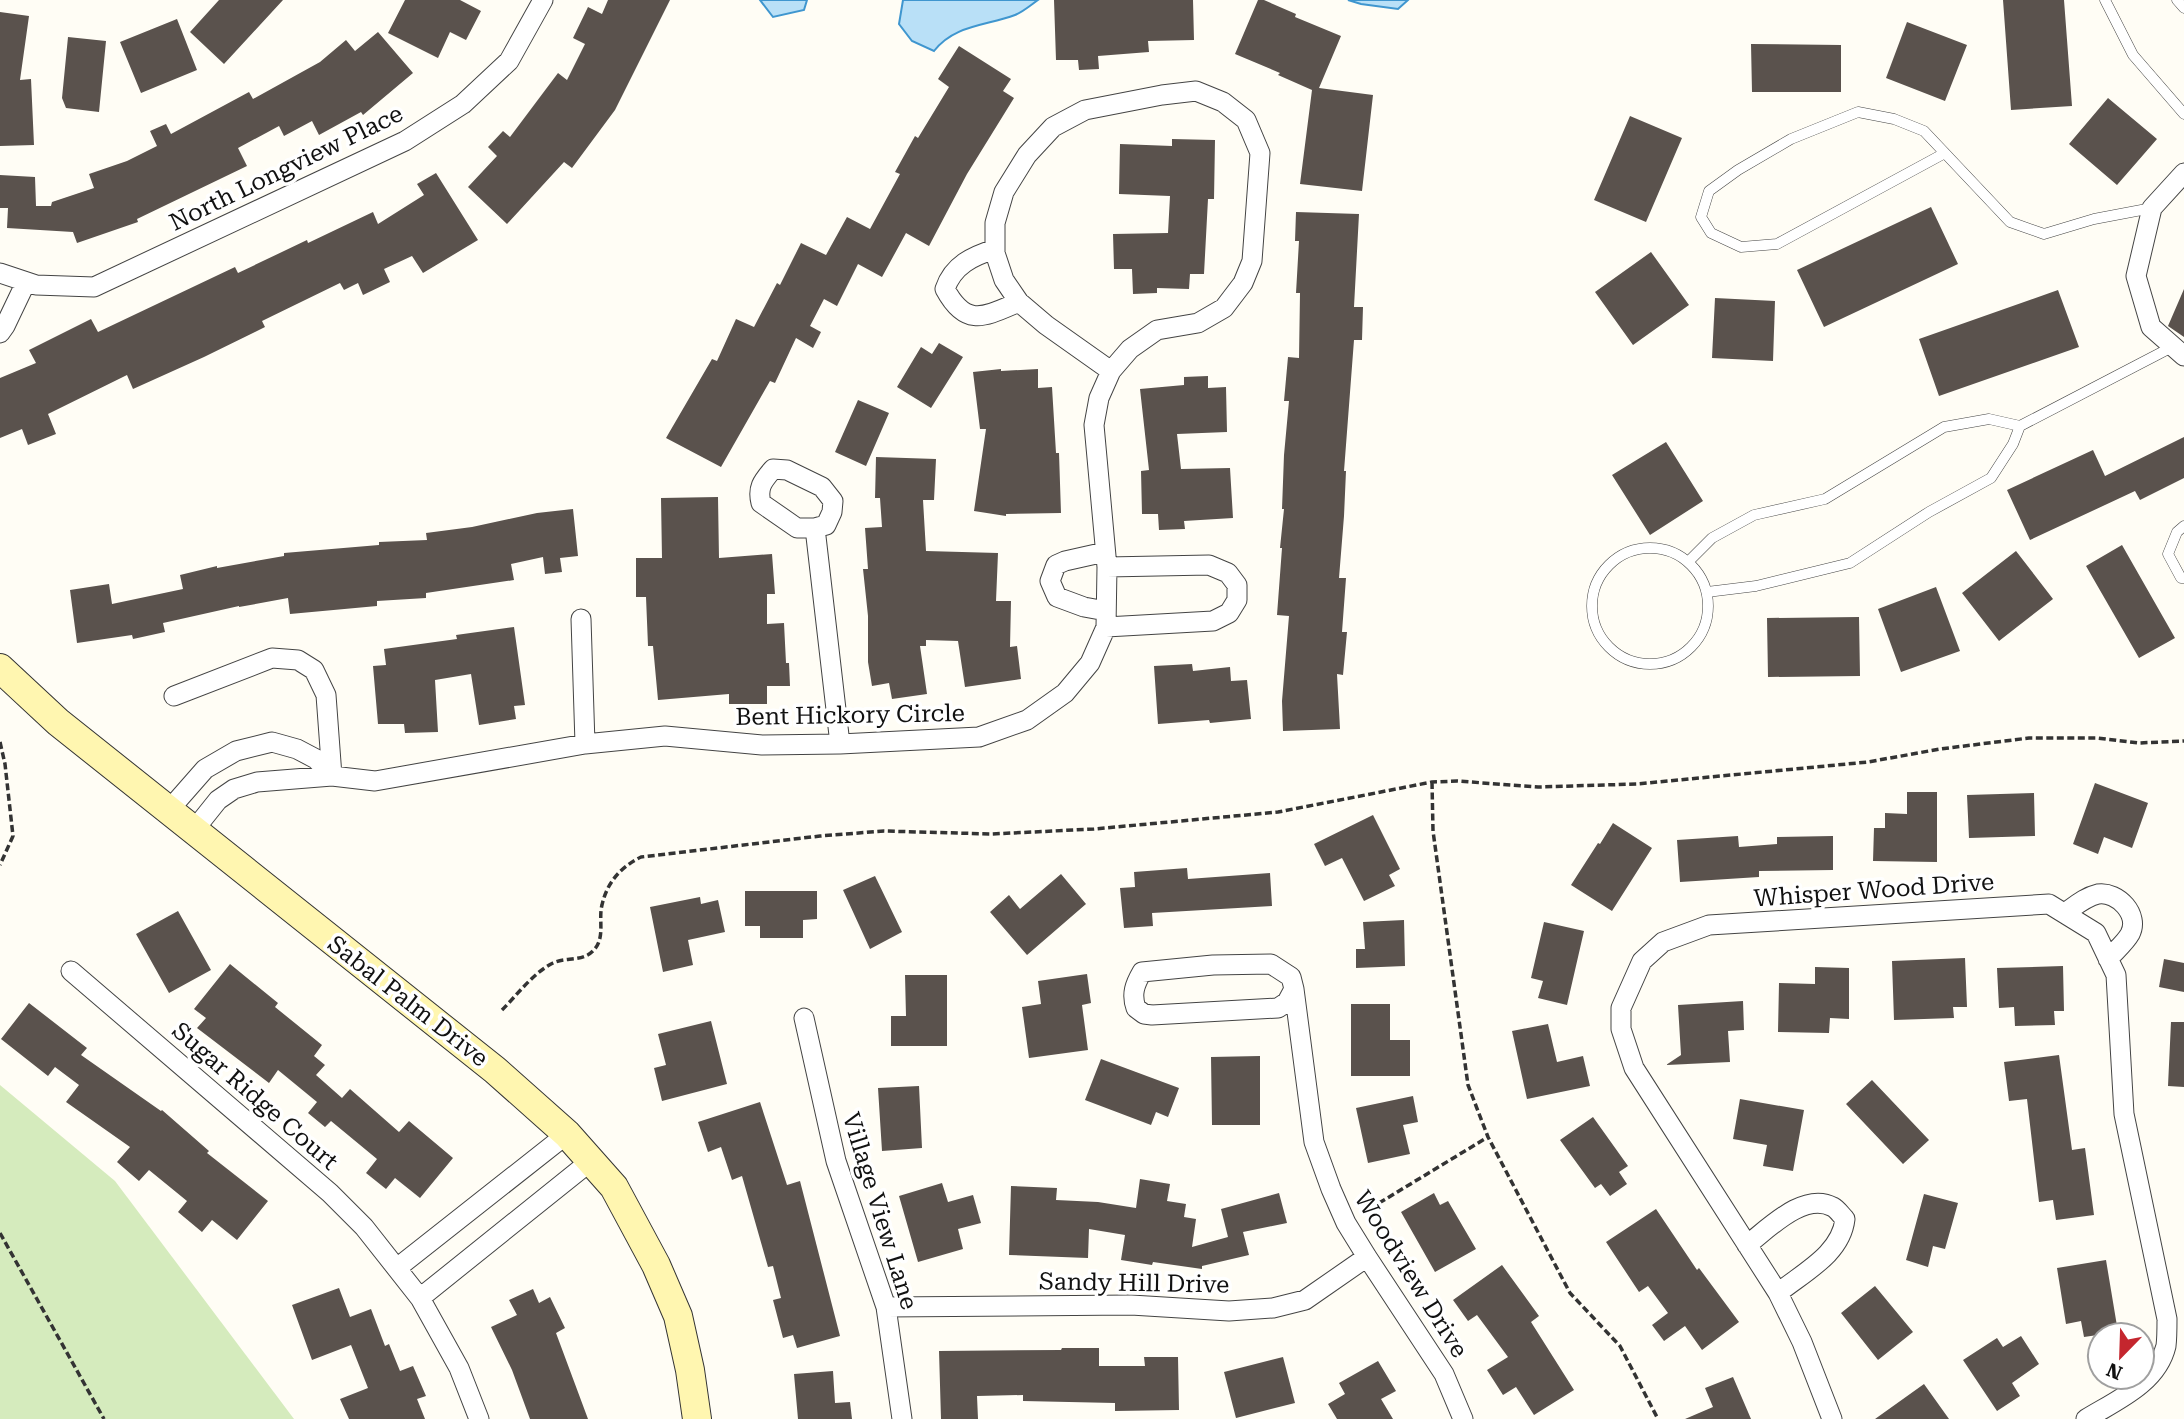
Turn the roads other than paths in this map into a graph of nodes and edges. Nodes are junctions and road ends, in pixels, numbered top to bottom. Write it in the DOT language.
graph roads {
  1 [pos="543,0"];
  2 [pos="2105,0"];
  3 [pos="2177,0"];
  4 [pos="2184,8"];
  5 [pos="2184,114"];
  6 [pos="1945,153"];
  7 [pos="2184,173"];
  8 [pos="2152,208"];
  9 [pos="995,248"];
  10 [pos="0,273"];
  11 [pos="26,282"];
  12 [pos="1019,302"];
  13 [pos="0,333"];
  14 [pos="2178,351"];
  15 [pos="1111,371"];
  16 [pos="2020,426"];
  17 [pos="2184,526"];
  18 [pos="815,528"];
  19 [pos="1106,559"];
  20 [pos="1688,562"];
  21 [pos="2184,578"];
  22 [pos="1707,593"];
  23 [pos="581,619"];
  24 [pos="1106,619"];
  25 [pos="0,668"];
  26 [pos="174,696"];
  27 [pos="585,744"];
  28 [pos="840,744"];
  29 [pos="332,776"];
  30 [pos="169,810"];
  31 [pos="194,830"];
  32 [pos="2065,913"];
  33 [pos="2108,959"];
  34 [pos="71,971"];
  35 [pos="1294,989"];
  36 [pos="804,1018"];
  37 [pos="567,1133"];
  38 [pos="592,1160"];
  39 [pos="1746,1245"];
  40 [pos="1367,1257"];
  41 [pos="397,1268"];
  42 [pos="1778,1293"];
  43 [pos="420,1298"];
  44 [pos="887,1307"];
  45 [pos="479,1419"];
  46 [pos="697,1419"];
  47 [pos="902,1419"];
  48 [pos="1463,1419"];
  49 [pos="1832,1419"];
  50 [pos="2086,1419"];
  1 -- 11 [label="street, North Longview Place"];
  2 -- 5 [label="lane"];
  3 -- 4 [label="lane"];
  6 -- 6 [label="lane"];
  6 -- 8 [label="lane"];
  7 -- 8 [label="street"];
  8 -- 14 [label="street"];
  9 -- 12 [label="street, Bent Hickory Circle"];
  9 -- 12 [label="street"];
  9 -- 15 [label="street, Bent Hickory Circle"];
  10 -- 11 [label="street, North Longview Place"];
  11 -- 13 [label="street"];
  12 -- 15 [label="street, Bent Hickory Circle"];
  14 -- 16 [label="lane"];
  15 -- 19 [label="street, Bent Hickory Circle"];
  16 -- 20 [label="lane"];
  16 -- 22 [label="lane"];
  17 -- 21 [label="lane"];
  18 -- 28 [label="street"];
  19 -- 24 [label="street, Bent Hickory Circle"];
  19 -- 24 [label="street"];
  19 -- 24 [label="street"];
  20 -- 22 [label="lane"];
  20 -- 22 [label="lane"];
  23 -- 27 [label="street"];
  24 -- 28 [label="street, Bent Hickory Circle"];
  25 -- 30 [label="street, Sabal Palm Drive"];
  26 -- 29 [label="street"];
  27 -- 28 [label="street, Bent Hickory Circle"];
  27 -- 29 [label="street, Bent Hickory Circle"];
  29 -- 30 [label="street"];
  29 -- 31 [label="street, Bent Hickory Circle"];
  30 -- 31 [label="street, Sabal Palm Drive"];
  31 -- 37 [label="street, Sabal Palm Drive"];
  32 -- 33 [label="street, Whisper Wood Drive"];
  32 -- 33 [label="street"];
  32 -- 39 [label="street, Whisper Wood Drive"];
  33 -- 50 [label="street, Whisper Wood Drive"];
  34 -- 41 [label="street, Sugar Ridge Court"];
  35 -- 35 [label="street"];
  35 -- 40 [label="street, Woodview Drive"];
  36 -- 44 [label="street, Village View Lane"];
  37 -- 38 [label="street, Sabal Palm Drive"];
  37 -- 41 [label="street"];
  38 -- 43 [label="street"];
  38 -- 46 [label="street, Sabal Palm Drive"];
  39 -- 42 [label="street, Whisper Wood Drive"];
  39 -- 42 [label="street"];
  40 -- 44 [label="street, Sandy Hill Drive"];
  40 -- 48 [label="street, Woodview Drive"];
  41 -- 43 [label="street, Sugar Ridge Court"];
  42 -- 49 [label="street, Whisper Wood Drive"];
  43 -- 45 [label="street, Sugar Ridge Court"];
  44 -- 47 [label="street, Village View Lane"];
}
